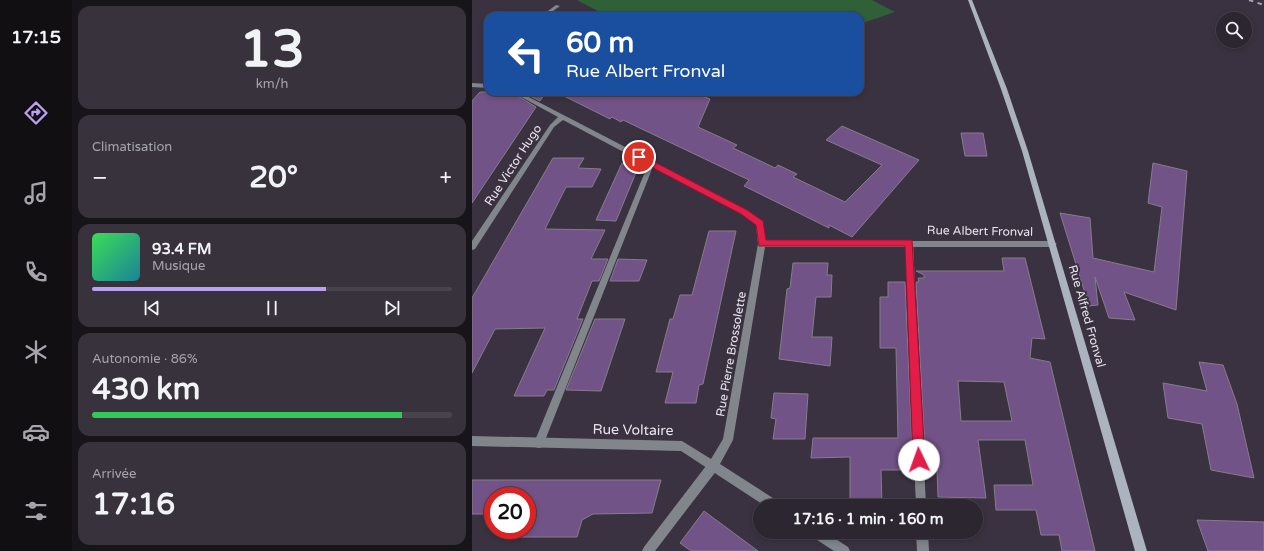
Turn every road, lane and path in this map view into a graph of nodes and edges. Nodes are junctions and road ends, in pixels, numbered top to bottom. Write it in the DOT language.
graph roads {
  1 [pos="970,0"];
  2 [pos="558,6"];
  3 [pos="549,12"];
  4 [pos="472,85"];
  5 [pos="484,86"];
  6 [pos="523,96"];
  7 [pos="562,117"];
  8 [pos="651,164"];
  9 [pos="909,243"];
  10 [pos="762,244"];
  11 [pos="1053,244"];
  12 [pos="472,247"];
  13 [pos="472,441"];
  14 [pos="539,443"];
  15 [pos="713,466"];
  16 [pos="764,499"];
  17 [pos="921,499"];
  18 [pos="826,539"];
  19 [pos="922,539"];
  20 [pos="648,551"];
  21 [pos="844,551"];
  22 [pos="923,551"];
  23 [pos="1141,551"];
  1 -- 11 [label="street, Rue Alfred Fronval"];
  2 -- 3 [label="street"];
  4 -- 5 [label="street"];
  6 -- 7 [label="street, Rue Pierre Brossolette"];
  7 -- 8 [label="street, Rue Pierre Brossolette"];
  7 -- 12 [label="street, Rue Victor Hugo"];
  8 -- 10 [label="street, Rue Pierre Brossolette"];
  8 -- 14 [label="street"];
  9 -- 10 [label="street, Rue Albert Fronval"];
  9 -- 11 [label="street, Rue Albert Fronval"];
  9 -- 17 [label="street"];
  10 -- 15 [label="street, Rue Pierre Brossolette"];
  11 -- 23 [label="street, Rue Alfred Fronval"];
  13 -- 14 [label="street, Rue Voltaire"];
  14 -- 15 [label="street, Rue Voltaire"];
  15 -- 16 [label="street, Rue Voltaire"];
  15 -- 20 [label="street, Rue Pierre Brossolette"];
  18 -- 21 [label="street"];
  19 -- 22 [label="street"];
}
